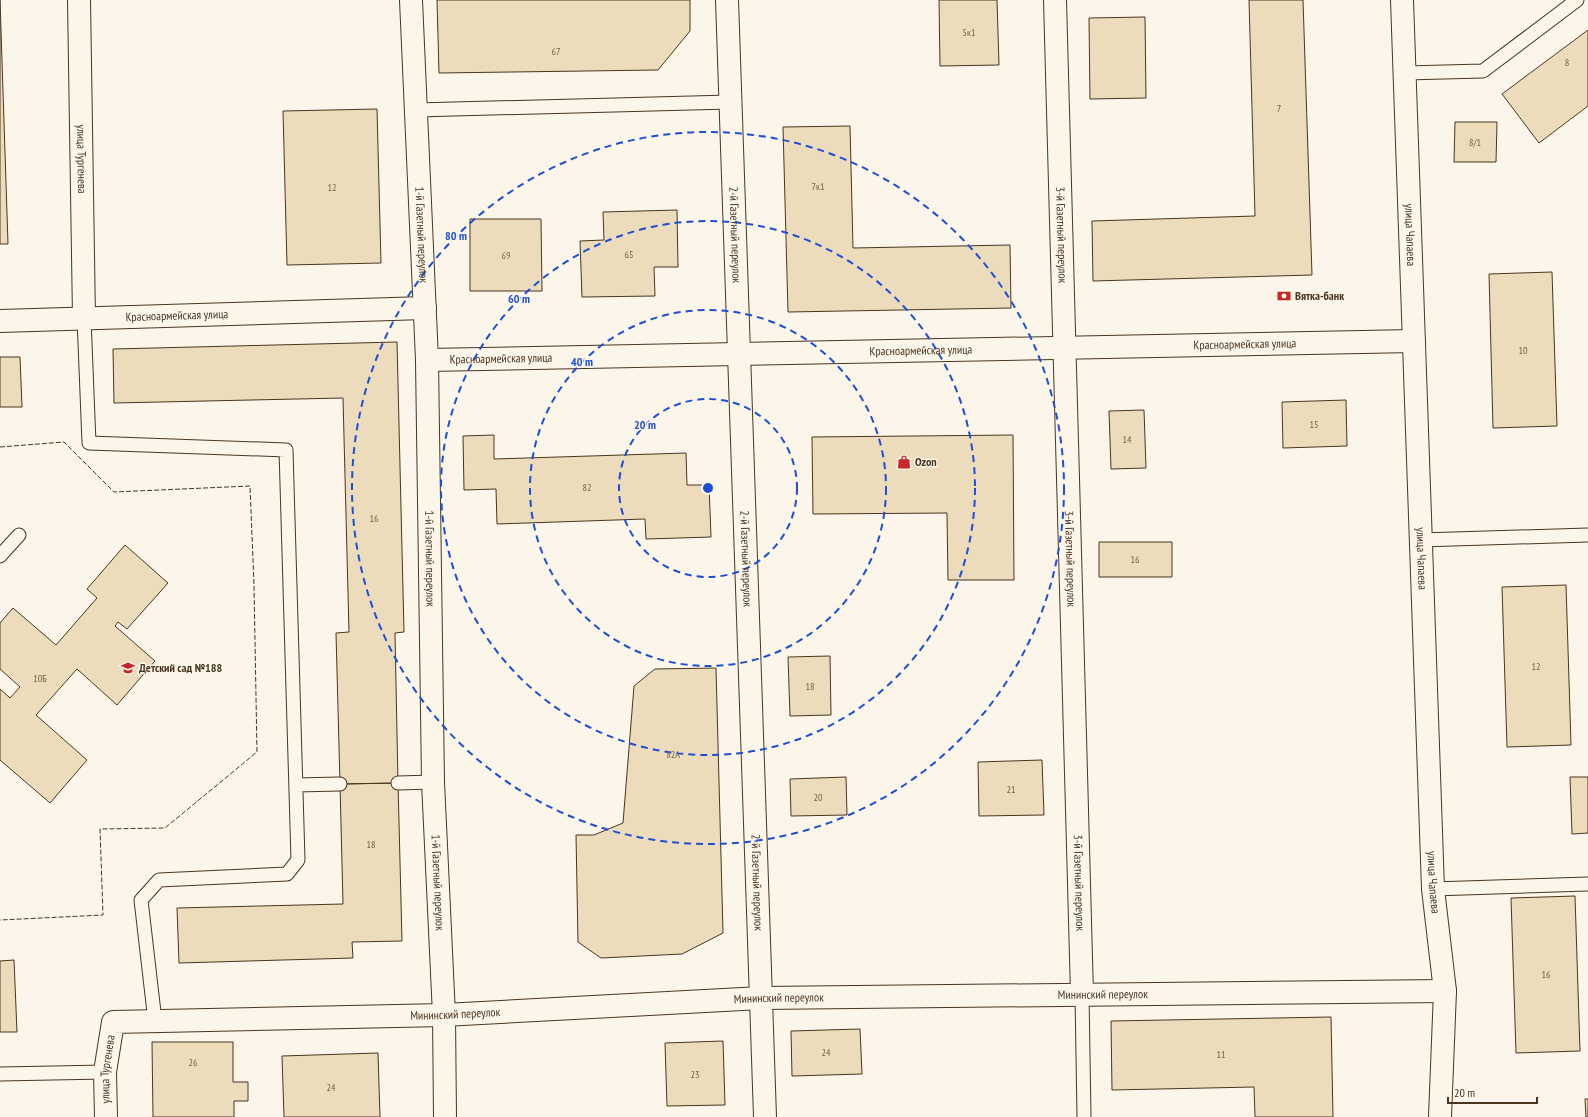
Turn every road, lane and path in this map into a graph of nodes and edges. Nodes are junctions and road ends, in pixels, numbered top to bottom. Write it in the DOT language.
graph roads {
  1 [pos="79,0"];
  2 [pos="411,0"];
  3 [pos="727,0"];
  4 [pos="1055,0"];
  5 [pos="1402,0"];
  6 [pos="1577,0"];
  7 [pos="1405,73"];
  8 [pos="730,102"];
  9 [pos="416,110"];
  10 [pos="425,308"];
  11 [pos="84,318"];
  12 [pos="0,321"];
  13 [pos="1414,341"];
  14 [pos="1063,348"];
  15 [pos="740,354"];
  16 [pos="427,360"];
  17 [pos="19,536"];
  18 [pos="1588,536"];
  19 [pos="1421,540"];
  20 [pos="0,556"];
  21 [pos="433,782"];
  22 [pos="398,783"];
  23 [pos="340,784"];
  24 [pos="296,785"];
  25 [pos="1588,884"];
  26 [pos="1432,889"];
  27 [pos="1445,991"];
  28 [pos="1082,994"];
  29 [pos="761,998"];
  30 [pos="444,1015"];
  31 [pos="156,1021"];
  32 [pos="112,1022"];
  33 [pos="105,1072"];
  34 [pos="0,1074"];
  35 [pos="106,1117"];
  36 [pos="446,1117"];
  37 [pos="765,1117"];
  38 [pos="1084,1117"];
  39 [pos="1440,1117"];
  1 -- 11 [label="street, улица Тургенева"];
  2 -- 9 [label="street, 1-й Газетный переулок"];
  3 -- 8 [label="street, 2-й Газетный переулок"];
  4 -- 14 [label="street, 3-й Газетный переулок"];
  5 -- 7 [label="street, улица Чапаева"];
  6 -- 7 [label="lane"];
  7 -- 13 [label="street, улица Чапаева"];
  8 -- 9 [label="lane"];
  8 -- 15 [label="street, 2-й Газетный переулок"];
  9 -- 10 [label="street, 1-й Газетный переулок"];
  10 -- 11 [label="street, Красноармейская улица"];
  10 -- 16 [label="street, 1-й Газетный переулок"];
  11 -- 12 [label="street, Красноармейская улица"];
  11 -- 24 [label="lane"];
  13 -- 14 [label="street, Красноармейская улица"];
  13 -- 19 [label="street, улица Чапаева"];
  14 -- 15 [label="street, Красноармейская улица"];
  14 -- 28 [label="street, 3-й Газетный переулок"];
  15 -- 16 [label="street, Красноармейская улица"];
  15 -- 29 [label="street, 2-й Газетный переулок"];
  16 -- 21 [label="street, 1-й Газетный переулок"];
  17 -- 20 [label="lane"];
  18 -- 19 [label="lane"];
  19 -- 26 [label="street, улица Чапаева"];
  21 -- 22 [label="lane"];
  21 -- 30 [label="street, 1-й Газетный переулок"];
  23 -- 24 [label="lane"];
  24 -- 31 [label="lane"];
  25 -- 26 [label="lane"];
  26 -- 27 [label="street, улица Чапаева"];
  27 -- 28 [label="street, Мининский переулок"];
  27 -- 39 [label="street, улица Чапаева"];
  28 -- 29 [label="street, Мининский переулок"];
  28 -- 38 [label="lane, 3-й Газетный переулок"];
  29 -- 30 [label="street, Мининский переулок"];
  29 -- 37 [label="street, 2-й Газетный переулок"];
  30 -- 31 [label="street, Мининский переулок"];
  30 -- 36 [label="street, 1-й Газетный переулок"];
  31 -- 32 [label="street, Мининский переулок"];
  32 -- 33 [label="street, улица Тургенева"];
  33 -- 34 [label="lane"];
  33 -- 35 [label="street, улица Тургенева"];
}
